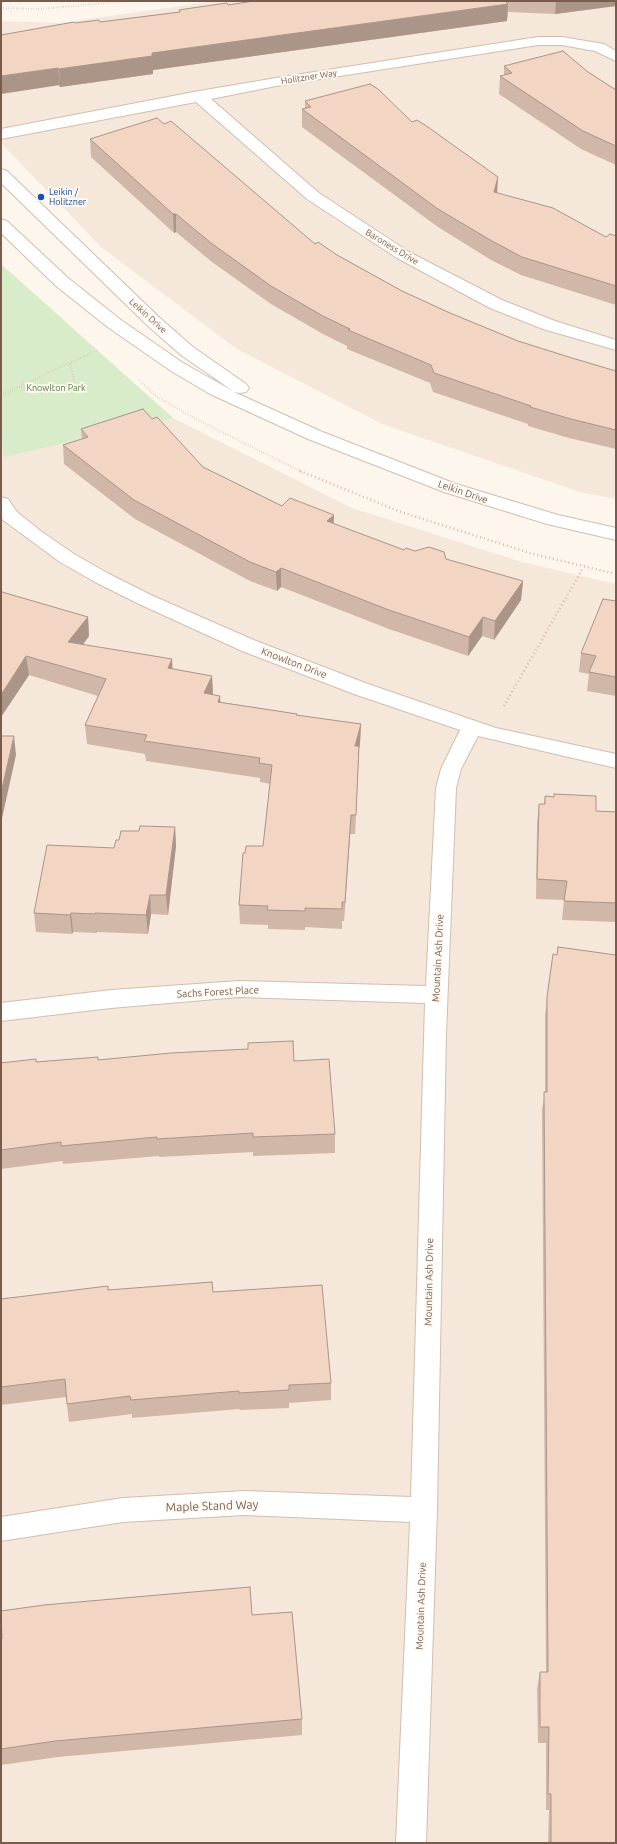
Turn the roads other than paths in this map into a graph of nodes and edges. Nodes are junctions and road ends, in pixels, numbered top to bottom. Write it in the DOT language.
graph roads {
  1 [pos="616,57"];
  2 [pos="199,96"];
  3 [pos="1,134"];
  4 [pos="1,174"];
  5 [pos="1,224"];
  6 [pos="616,345"];
  7 [pos="314,435"];
  8 [pos="4,514"];
  9 [pos="616,534"];
  10 [pos="483,731"];
  11 [pos="616,761"];
  12 [pos="436,995"];
  13 [pos="1,1012"];
  14 [pos="424,1510"];
  15 [pos="1,1529"];
  16 [pos="411,1843"];
  1 -- 2 [label="street, Holitzner Way"];
  2 -- 3 [label="street, Holitzner Way"];
  2 -- 6 [label="street, Baroness Drive"];
  4 -- 7 [label="street, Leikin Drive"];
  5 -- 7 [label="street, Leikin Drive"];
  7 -- 9 [label="street, Leikin Drive"];
  8 -- 10 [label="street, Knowlton Drive"];
  10 -- 11 [label="street, Knowlton Drive"];
  10 -- 12 [label="street, Mountain Ash Drive"];
  12 -- 13 [label="street, Sachs Forest Place"];
  12 -- 14 [label="street, Mountain Ash Drive"];
  14 -- 15 [label="street, Maple Stand Way"];
  14 -- 16 [label="street, Mountain Ash Drive"];
}
